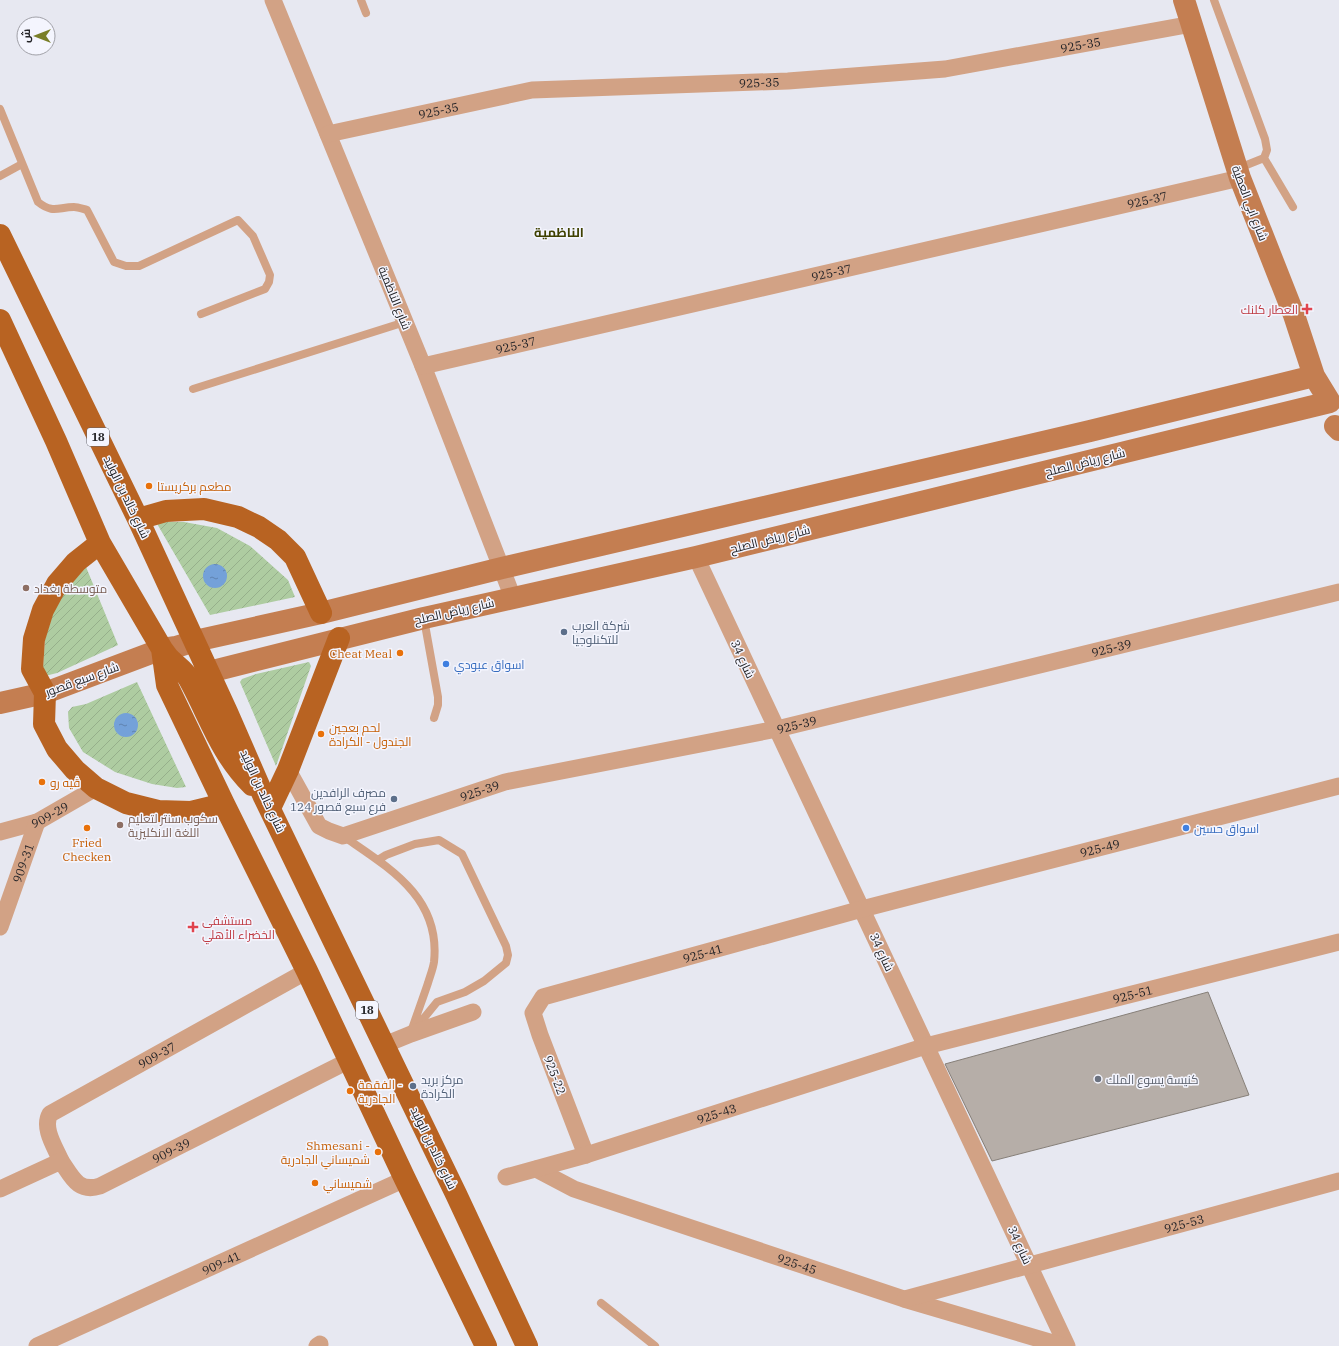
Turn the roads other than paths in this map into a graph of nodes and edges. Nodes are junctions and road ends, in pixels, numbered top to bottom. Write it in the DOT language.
graph roads {
  1 [pos="273,0"];
  2 [pos="361,0"];
  3 [pos="1184,0"];
  4 [pos="1214,0"];
  5 [pos="366,13"];
  6 [pos="1192,24"];
  7 [pos="0,109"];
  8 [pos="328,134"];
  9 [pos="1264,158"];
  10 [pos="22,164"];
  11 [pos="1238,173"];
  12 [pos="0,176"];
  13 [pos="1293,207"];
  14 [pos="0,235"];
  15 [pos="201,314"];
  16 [pos="405,322"];
  17 [pos="1,326"];
  18 [pos="423,366"];
  19 [pos="1314,376"];
  20 [pos="193,389"];
  21 [pos="1334,400"];
  22 [pos="1090,430"];
  23 [pos="1099,458"];
  24 [pos="138,519"];
  25 [pos="100,543"];
  26 [pos="696,557"];
  27 [pos="502,568"];
  28 [pos="1339,592"];
  29 [pos="513,598"];
  30 [pos="321,613"];
  31 [pos="424,618"];
  32 [pos="340,638"];
  33 [pos="178,646"];
  34 [pos="209,672"];
  35 [pos="45,692"];
  36 [pos="199,701"];
  37 [pos="0,703"];
  38 [pos="181,715"];
  39 [pos="434,718"];
  40 [pos="776,729"];
  41 [pos="288,770"];
  42 [pos="1339,786"];
  43 [pos="96,788"];
  44 [pos="267,802"];
  45 [pos="224,804"];
  46 [pos="37,822"];
  47 [pos="0,832"];
  48 [pos="343,836"];
  49 [pos="378,860"];
  50 [pos="862,909"];
  51 [pos="0,927"];
  52 [pos="1339,942"];
  53 [pos="307,971"];
  54 [pos="543,997"];
  55 [pos="473,1012"];
  56 [pos="411,1034"];
  57 [pos="384,1045"];
  58 [pos="926,1046"];
  59 [pos="348,1061"];
  60 [pos="586,1154"];
  61 [pos="61,1161"];
  62 [pos="536,1169"];
  63 [pos="506,1177"];
  64 [pos="404,1179"];
  65 [pos="1339,1181"];
  66 [pos="0,1189"];
  67 [pos="1029,1265"];
  68 [pos="904,1299"];
  69 [pos="601,1303"];
  70 [pos="37,1346"];
  71 [pos="486,1346"];
  72 [pos="527,1346"];
  73 [pos="655,1346"];
  74 [pos="1063,1346"];
  75 [pos="1067,1346"];
  1 -- 8 [label="street, شارع الناظمية"];
  2 -- 5 [label="lane"];
  3 -- 6 [label="street, شارع ابي العطية"];
  4 -- 9 [label="lane"];
  6 -- 8 [label="street, 925-35"];
  6 -- 11 [label="street, شارع ابي العطية"];
  7 -- 10 [label="lane"];
  8 -- 16 [label="street, شارع الناظمية"];
  9 -- 11 [label="lane"];
  9 -- 13 [label="lane"];
  10 -- 12 [label="lane"];
  10 -- 15 [label="lane"];
  11 -- 18 [label="street, 925-37"];
  11 -- 19 [label="street, شارع ابي العطية"];
  14 -- 24 [label="main road, شارع خالد بن الوليد / 18"];
  16 -- 18 [label="street, شارع الناظمية"];
  16 -- 20 [label="lane"];
  17 -- 25 [label="main road"];
  18 -- 27 [label="street, شارع الناظمية"];
  19 -- 21 [label="street, شارع ابي العطية"];
  19 -- 22 [label="street"];
  21 -- 23 [label="street, شارع رياض الصلح"];
  22 -- 23 [label="street"];
  22 -- 27 [label="street"];
  23 -- 26 [label="street, شارع رياض الصلح"];
  24 -- 30 [label="main road"];
  24 -- 33 [label="main road, شارع خالد بن الوليد / 18"];
  25 -- 33 [label="main road"];
  25 -- 35 [label="main road"];
  26 -- 29 [label="street, شارع رياض الصلح"];
  26 -- 40 [label="street, شارع 34"];
  27 -- 29 [label="street, شارع الناظمية"];
  27 -- 30 [label="street"];
  28 -- 40 [label="street, 925-39"];
  29 -- 31 [label="street, شارع رياض الصلح"];
  30 -- 33 [label="street"];
  31 -- 32 [label="street, شارع رياض الصلح"];
  31 -- 39 [label="lane"];
  32 -- 34 [label="street, شارع رياض الصلح"];
  32 -- 41 [label="main road"];
  33 -- 34 [label="main road, شارع خالد بن الوليد / 18"];
  33 -- 35 [label="street, شارع سبع قصور"];
  33 -- 36 [label="main road"];
  33 -- 38 [label="main road, شارع خالد بن الوليد / 18"];
  34 -- 44 [label="main road, شارع خالد بن الوليد / 18"];
  35 -- 37 [label="street, شارع سبع قصور"];
  35 -- 43 [label="main road"];
  36 -- 38 [label="main road"];
  36 -- 44 [label="main road"];
  38 -- 45 [label="main road, شارع خالد بن الوليد / 18"];
  40 -- 48 [label="street, 925-39"];
  40 -- 50 [label="street, شارع 34"];
  41 -- 44 [label="main road"];
  41 -- 48 [label="street"];
  42 -- 50 [label="street, 925-49"];
  43 -- 45 [label="main road"];
  43 -- 46 [label="street, 909-29"];
  44 -- 57 [label="main road, شارع خالد بن الوليد / 18"];
  45 -- 53 [label="main road, شارع خالد بن الوليد / 18"];
  46 -- 47 [label="street, 909-29"];
  46 -- 51 [label="street, 909-31"];
  48 -- 49 [label="lane"];
  49 -- 56 [label="lane"];
  49 -- 56 [label="lane"];
  50 -- 54 [label="street, 925-41"];
  50 -- 58 [label="street, شارع 34"];
  52 -- 58 [label="street, 925-51"];
  53 -- 59 [label="main road, شارع خالد بن الوليد / 18"];
  53 -- 61 [label="street, 909-37"];
  54 -- 60 [label="street, 925-22"];
  55 -- 56 [label="street"];
  56 -- 57 [label="street"];
  57 -- 72 [label="main road, شارع خالد بن الوليد / 18"];
  58 -- 60 [label="street, 925-43"];
  58 -- 67 [label="street, شارع 34"];
  59 -- 61 [label="street, 909-39"];
  59 -- 64 [label="main road, شارع خالد بن الوليد / 18"];
  60 -- 62 [label="street, 925-43"];
  61 -- 66 [label="street"];
  62 -- 63 [label="street, 925-43"];
  62 -- 68 [label="street, 925-45"];
  64 -- 70 [label="street, 909-41"];
  64 -- 71 [label="main road, شارع خالد بن الوليد / 18"];
  65 -- 67 [label="street, 925-53"];
  67 -- 68 [label="street, 925-53"];
  67 -- 75 [label="street, شارع 34"];
  68 -- 74 [label="street, 925-45"];
  69 -- 73 [label="lane"];
}
